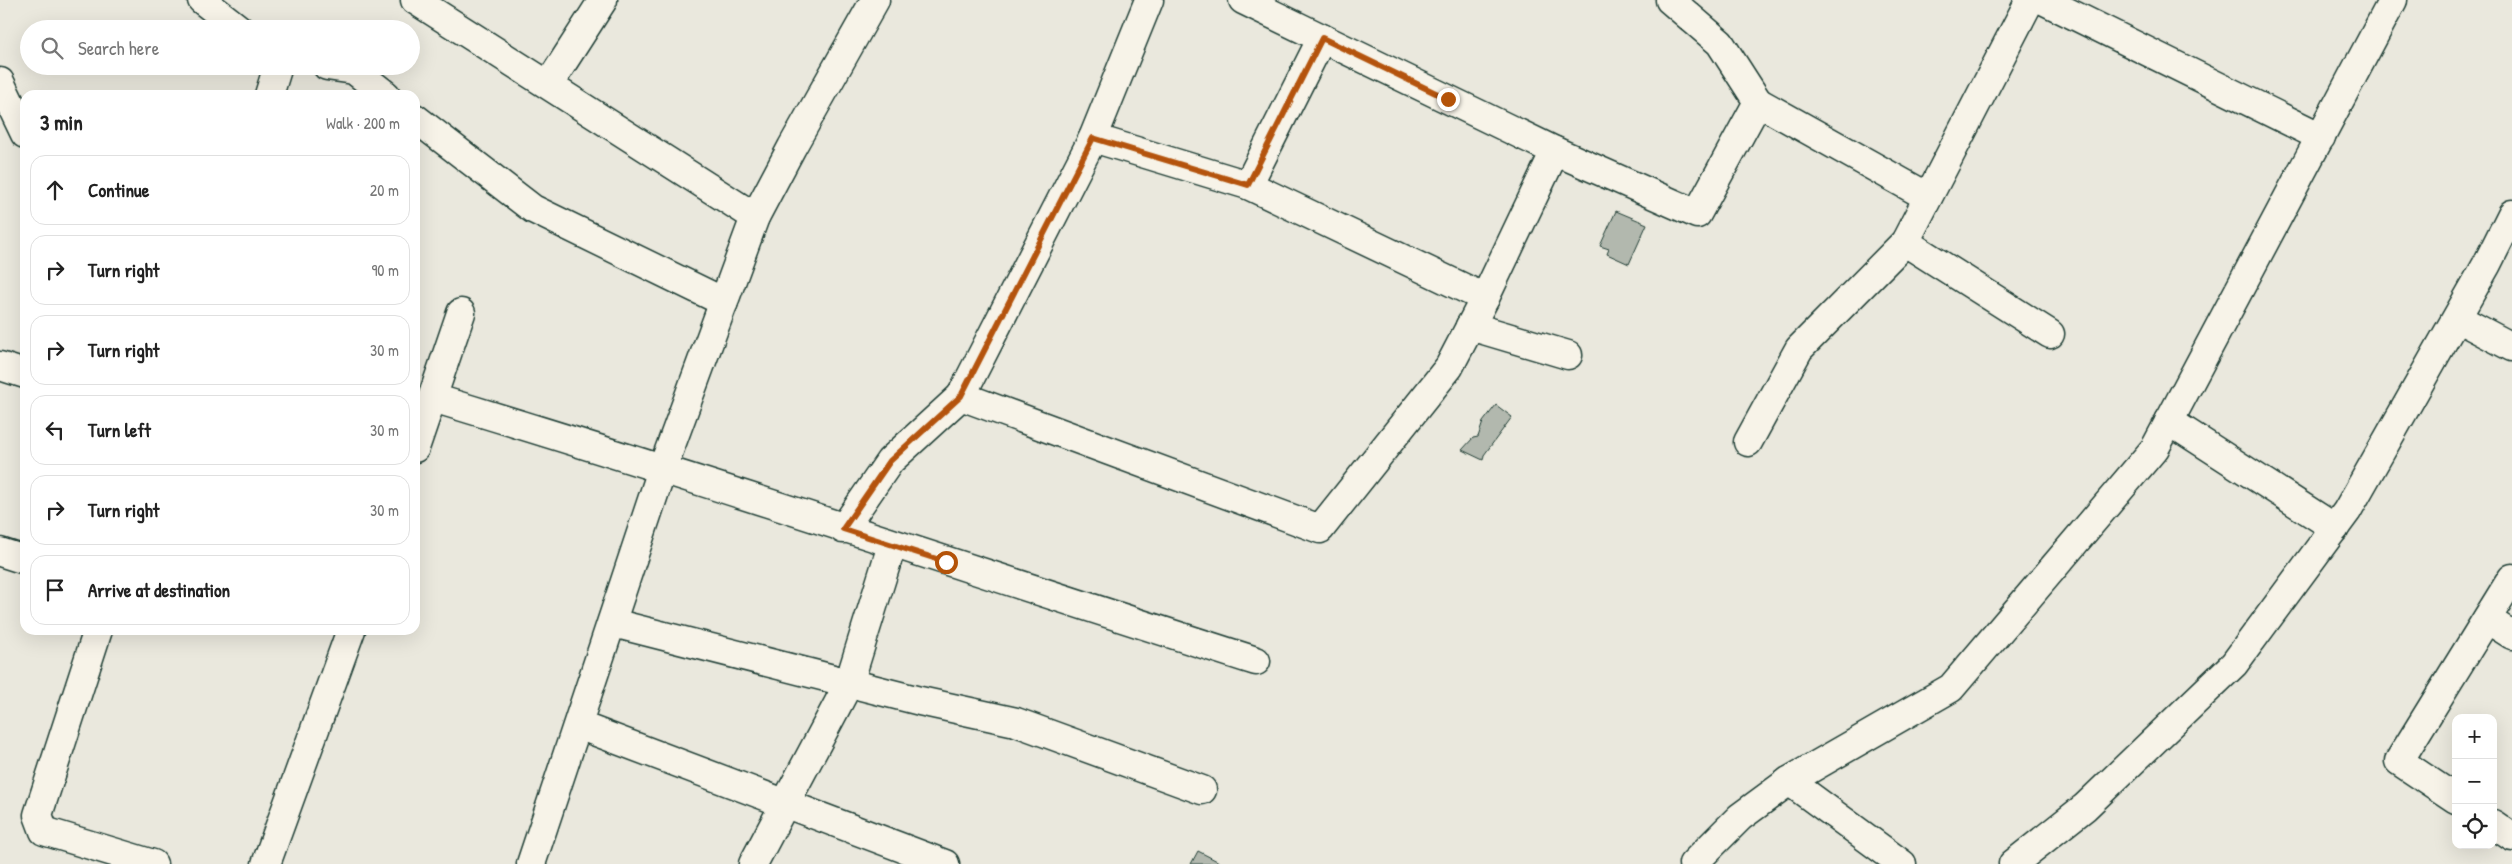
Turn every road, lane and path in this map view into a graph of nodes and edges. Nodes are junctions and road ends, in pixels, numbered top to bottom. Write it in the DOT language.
graph roads {
  1 [pos="415,0"];
  2 [pos="603,0"];
  3 [pos="875,0"];
  4 [pos="1149,0"];
  5 [pos="1243,0"];
  6 [pos="1670,0"];
  7 [pos="2030,0"];
  8 [pos="2043,0"];
  9 [pos="2393,0"];
  10 [pos="207,2"];
  11 [pos="228,20"];
  12 [pos="1322,38"];
  13 [pos="275,75"];
  14 [pos="360,75"];
  15 [pos="0,82"];
  16 [pos="549,84"];
  17 [pos="271,90"];
  18 [pos="380,90"];
  19 [pos="1758,102"];
  20 [pos="420,122"];
  21 [pos="20,124"];
  22 [pos="2321,137"];
  23 [pos="1093,138"];
  24 [pos="1555,151"];
  25 [pos="1248,185"];
  26 [pos="1928,197"];
  27 [pos="2512,214"];
  28 [pos="755,217"];
  29 [pos="1905,242"];
  30 [pos="1485,298"];
  31 [pos="724,302"];
  32 [pos="461,313"];
  33 [pos="2457,318"];
  34 [pos="1470,326"];
  35 [pos="2050,334"];
  36 [pos="2512,347"];
  37 [pos="1568,355"];
  38 [pos="0,366"];
  39 [pos="20,372"];
  40 [pos="961,396"];
  41 [pos="433,398"];
  42 [pos="2169,421"];
  43 [pos="420,434"];
  44 [pos="1748,442"];
  45 [pos="662,467"];
  46 [pos="2335,528"];
  47 [pos="843,529"];
  48 [pos="892,545"];
  49 [pos="0,552"];
  50 [pos="20,558"];
  51 [pos="2512,578"];
  52 [pos="2487,619"];
  53 [pos="613,623"];
  54 [pos="96,635"];
  55 [pos="349,635"];
  56 [pos="2512,636"];
  57 [pos="1256,661"];
  58 [pos="849,683"];
  59 [pos="578,725"];
  60 [pos="1789,781"];
  61 [pos="1202,790"];
  62 [pos="2452,796"];
  63 [pos="787,804"];
  64 [pos="2497,827"];
  65 [pos="2512,837"];
  66 [pos="533,863"];
  67 [pos="153,864"];
  68 [pos="266,864"];
  69 [pos="754,864"];
  70 [pos="945,864"];
  71 [pos="1693,864"];
  72 [pos="1902,864"];
  73 [pos="2013,864"];
  1 -- 16 [label="street"];
  2 -- 16 [label="street"];
  3 -- 28 [label="street"];
  4 -- 23 [label="street"];
  5 -- 12 [label="street"];
  6 -- 19 [label="street"];
  7 -- 26 [label="street"];
  8 -- 22 [label="street"];
  9 -- 22 [label="street"];
  10 -- 11 [label="street"];
  12 -- 24 [label="street"];
  12 -- 25 [label="street"];
  13 -- 17 [label="street"];
  14 -- 18 [label="street"];
  15 -- 21 [label="street"];
  16 -- 28 [label="street"];
  19 -- 24 [label="street"];
  19 -- 26 [label="street"];
  20 -- 31 [label="street"];
  22 -- 42 [label="street"];
  23 -- 25 [label="street"];
  23 -- 40 [label="street"];
  24 -- 30 [label="street"];
  25 -- 30 [label="street"];
  26 -- 29 [label="street"];
  27 -- 33 [label="street"];
  28 -- 31 [label="street"];
  29 -- 35 [label="street"];
  29 -- 44 [label="street"];
  30 -- 34 [label="street"];
  31 -- 45 [label="street"];
  32 -- 41 [label="street"];
  33 -- 36 [label="street"];
  33 -- 46 [label="street"];
  34 -- 37 [label="street"];
  34 -- 40 [label="street"];
  38 -- 39 [label="street"];
  40 -- 47 [label="street"];
  41 -- 43 [label="street"];
  41 -- 45 [label="street"];
  42 -- 46 [label="street"];
  42 -- 60 [label="street"];
  45 -- 47 [label="street"];
  45 -- 53 [label="street"];
  46 -- 73 [label="street"];
  47 -- 48 [label="street"];
  48 -- 57 [label="street"];
  48 -- 58 [label="street"];
  49 -- 50 [label="street"];
  51 -- 52 [label="street"];
  52 -- 56 [label="street"];
  52 -- 62 [label="street"];
  53 -- 58 [label="street"];
  53 -- 59 [label="street"];
  54 -- 67 [label="street"];
  55 -- 68 [label="street"];
  58 -- 61 [label="street"];
  58 -- 63 [label="street"];
  59 -- 63 [label="street"];
  59 -- 66 [label="street"];
  60 -- 71 [label="street"];
  60 -- 72 [label="street"];
  63 -- 69 [label="street"];
  63 -- 70 [label="street"];
  64 -- 65 [label="street"];
}
